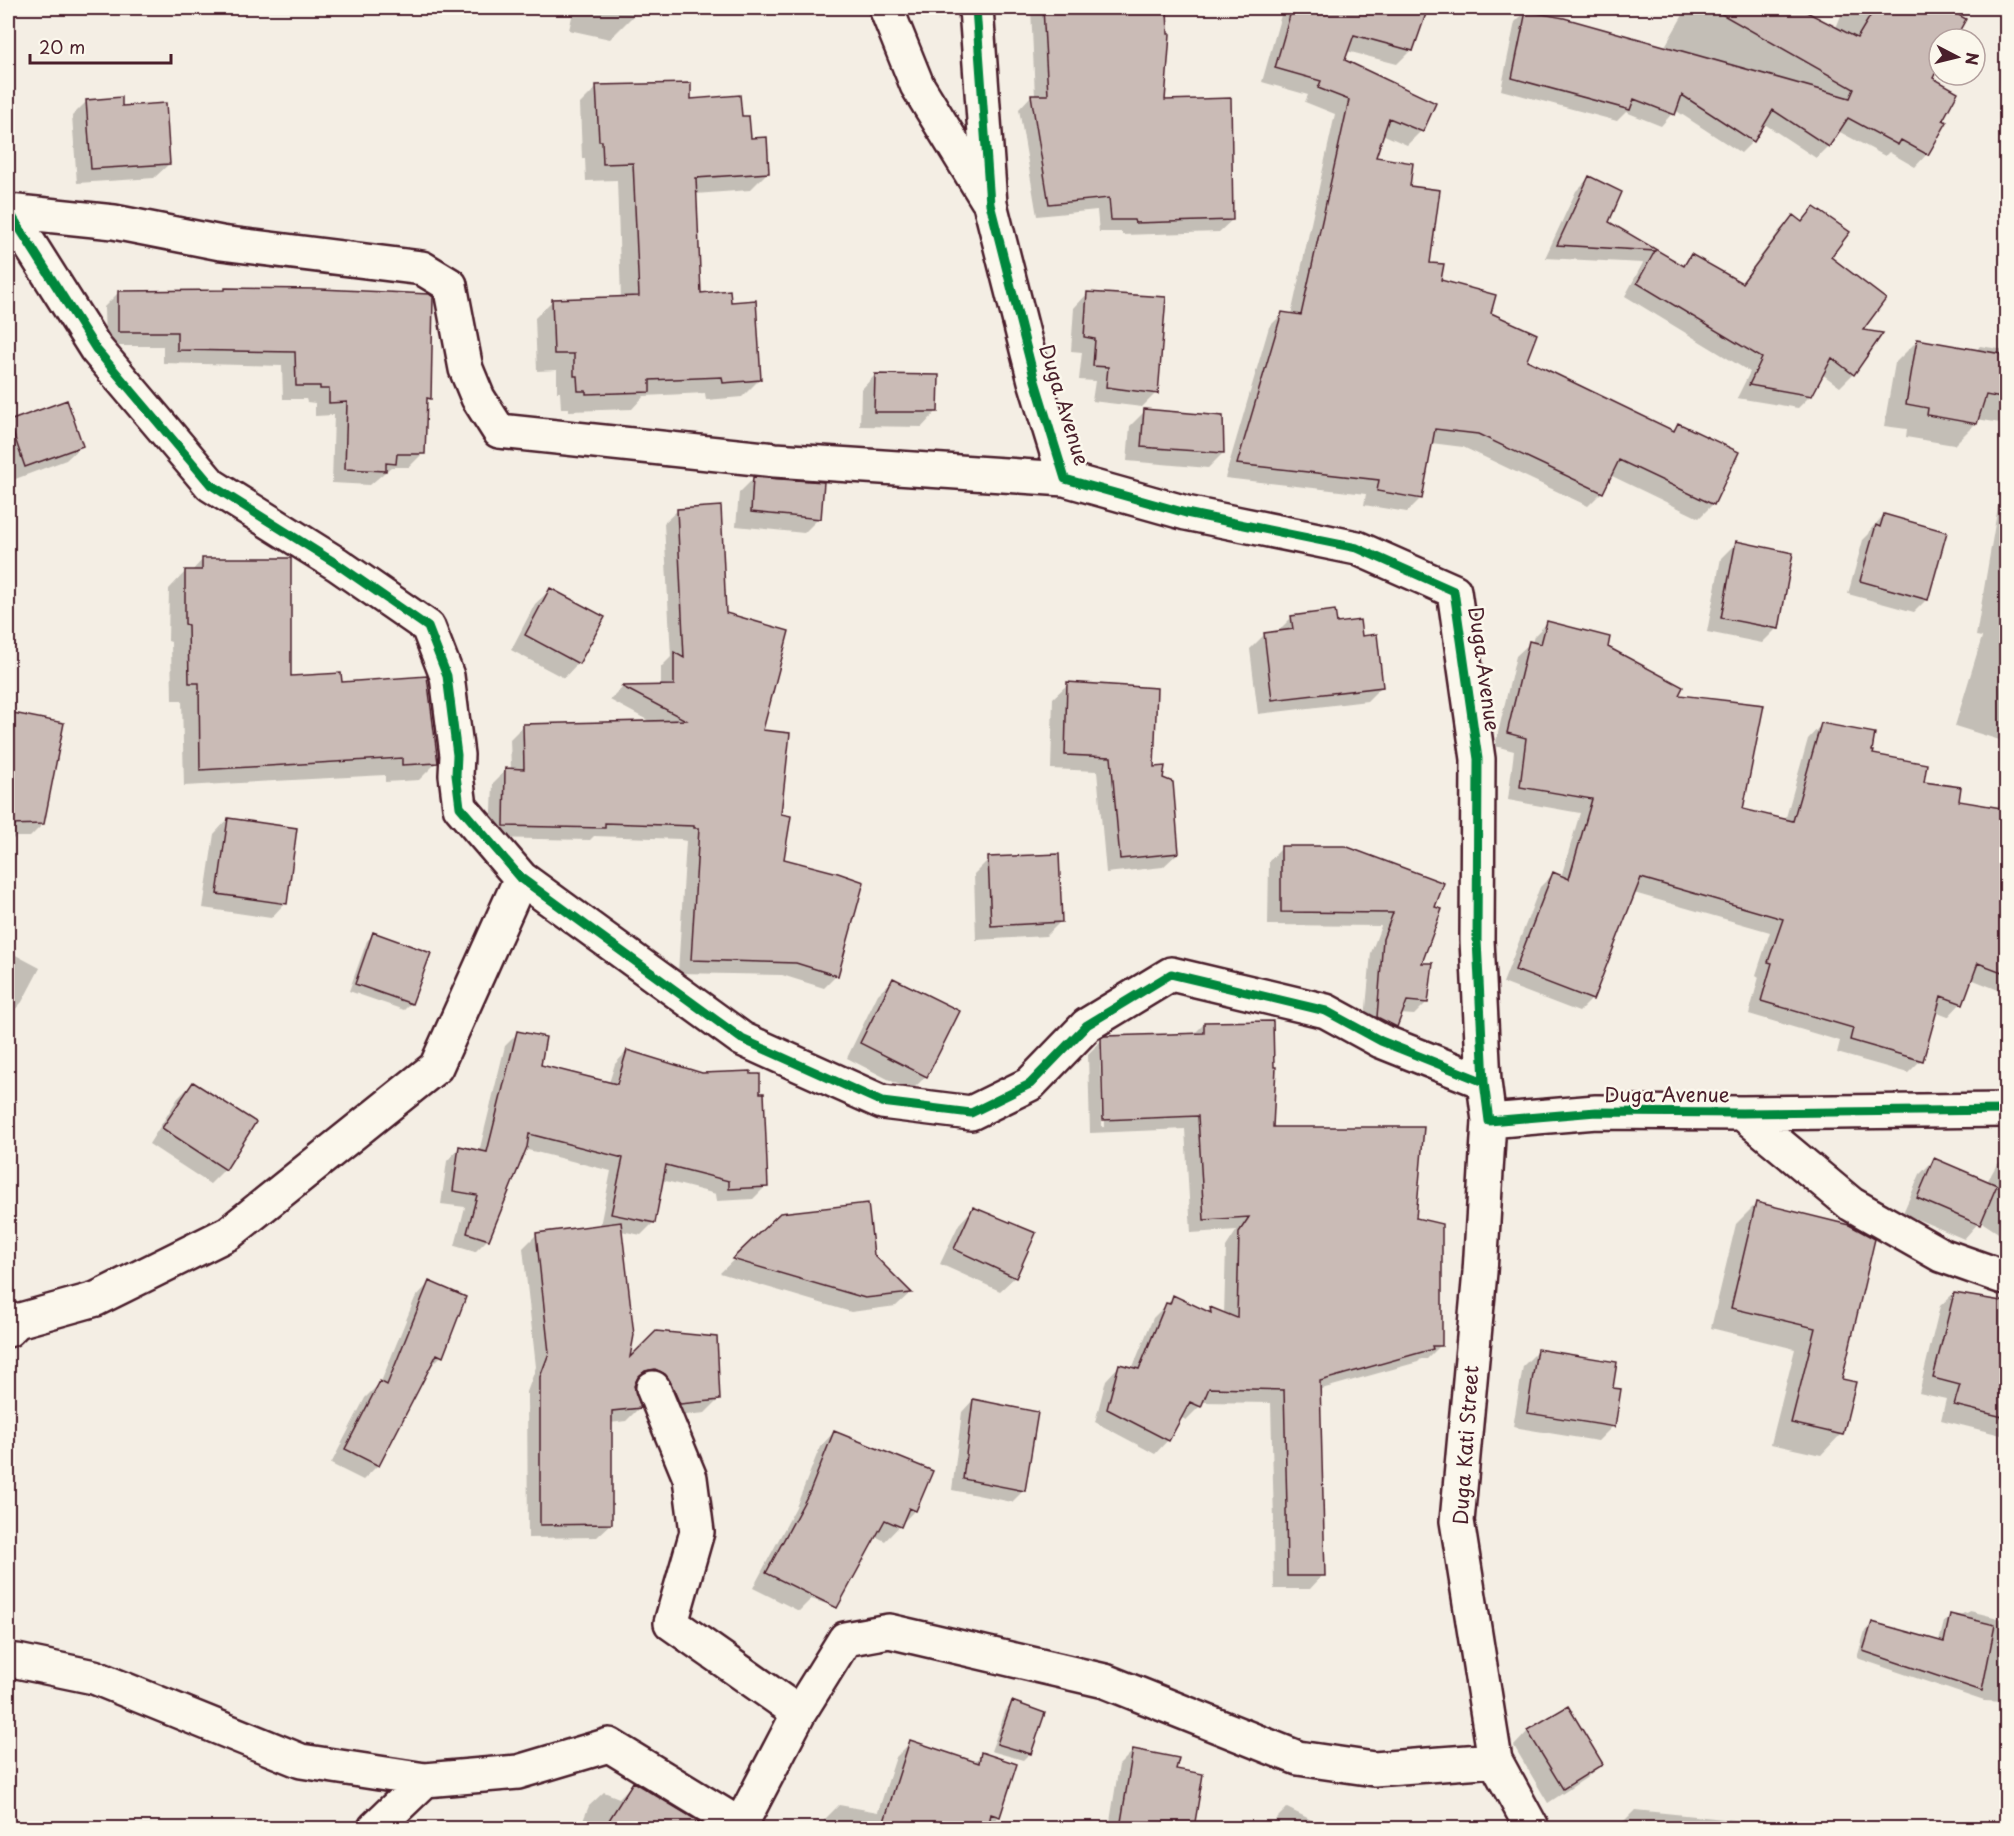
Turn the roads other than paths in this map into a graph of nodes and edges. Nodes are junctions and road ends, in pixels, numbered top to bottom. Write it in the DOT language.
graph roads {
  1 [pos="886,8"];
  2 [pos="976,8"];
  3 [pos="990,204"];
  4 [pos="8,211"];
  5 [pos="1065,479"];
  6 [pos="521,878"];
  7 [pos="1484,1082"];
  8 [pos="2007,1110"];
  9 [pos="1742,1113"];
  10 [pos="1489,1121"];
  11 [pos="2007,1278"];
  12 [pos="8,1330"];
  13 [pos="653,1388"];
  14 [pos="8,1661"];
  15 [pos="799,1713"];
  16 [pos="1495,1760"];
  17 [pos="425,1780"];
  18 [pos="740,1827"];
  19 [pos="375,1828"];
  20 [pos="1532,1828"];
  1 -- 3 [label="street"];
  2 -- 3 [label="street, Duga Avenue"];
  3 -- 5 [label="street, Duga Avenue"];
  4 -- 5 [label="street"];
  4 -- 6 [label="street"];
  5 -- 7 [label="street, Duga Avenue"];
  6 -- 7 [label="street"];
  6 -- 12 [label="street"];
  7 -- 10 [label="street, Duga Avenue"];
  8 -- 9 [label="street, Duga Avenue"];
  9 -- 10 [label="street, Duga Avenue"];
  9 -- 11 [label="street"];
  10 -- 16 [label="street, Duga Kati Street"];
  13 -- 15 [label="street"];
  14 -- 17 [label="street"];
  15 -- 16 [label="street"];
  15 -- 18 [label="street"];
  16 -- 20 [label="street, Duga Kati Street"];
  17 -- 18 [label="street"];
  17 -- 19 [label="street"];
}
